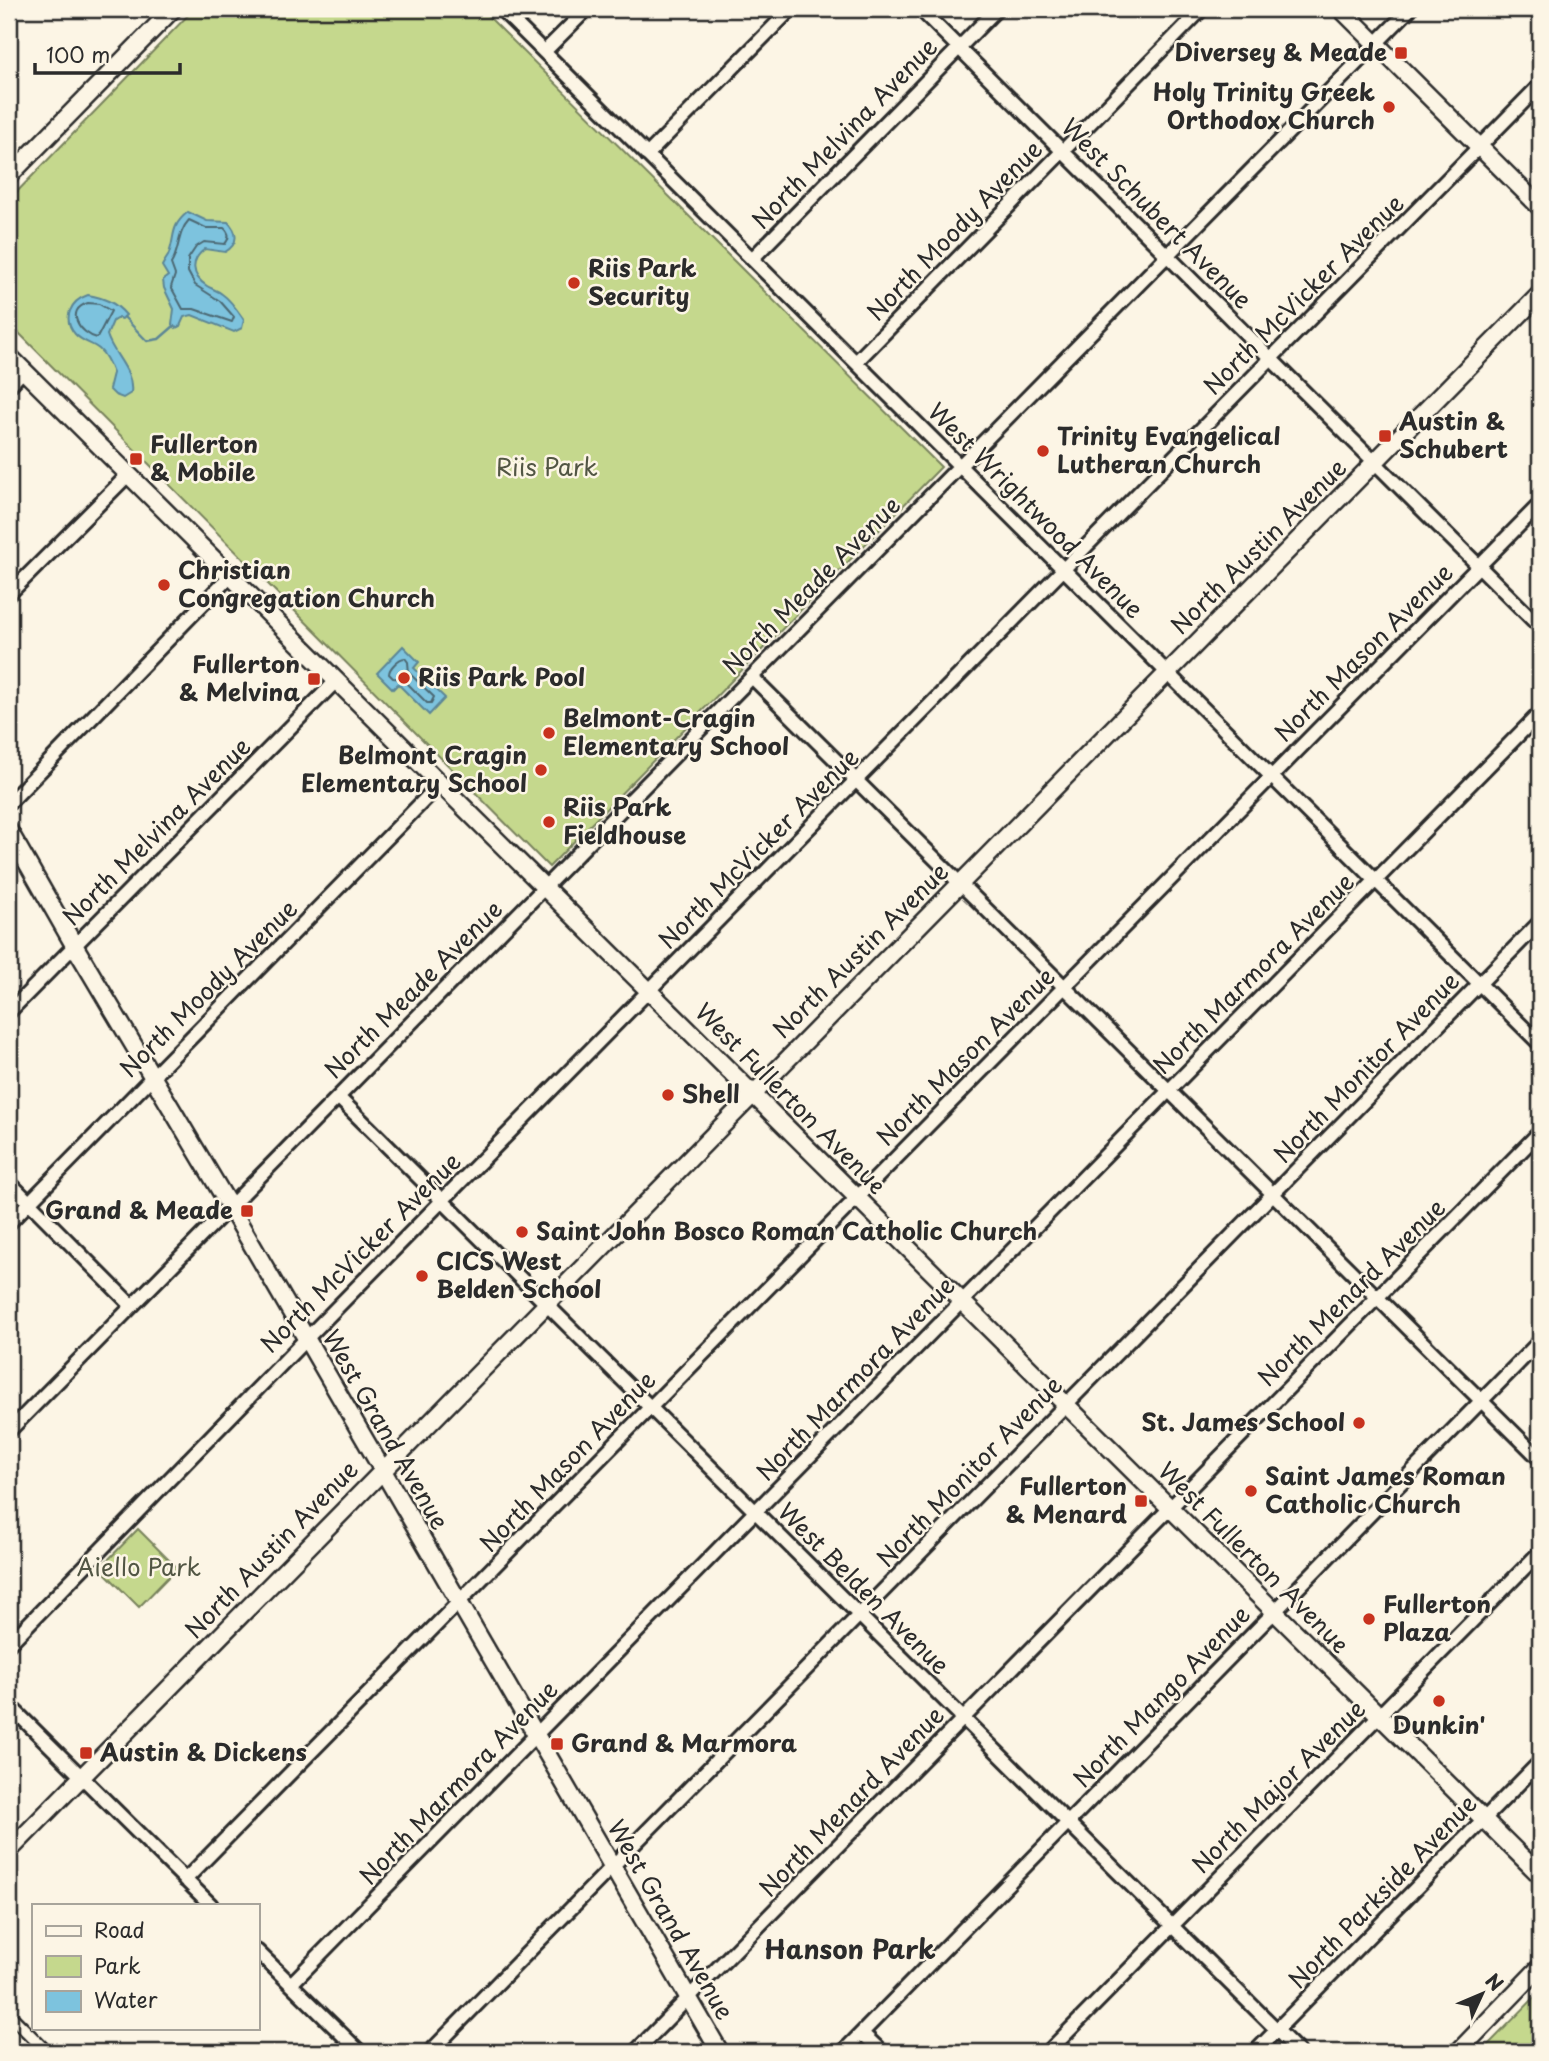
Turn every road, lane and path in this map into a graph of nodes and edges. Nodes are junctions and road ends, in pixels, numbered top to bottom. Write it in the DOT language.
graph roads {
  1 [pos="173,9"];
  2 [pos="501,9"];
  3 [pos="587,9"];
  4 [pos="791,9"];
  5 [pos="920,9"];
  6 [pos="998,9"];
  7 [pos="1202,9"];
  8 [pos="1340,9"];
  9 [pos="1410,9"];
  10 [pos="1376,43"];
  11 [pos="959,48"];
  12 [pos="544,52"];
  13 [pos="1540,85"];
  14 [pos="1479,146"];
  15 [pos="1063,151"];
  16 [pos="647,155"];
  17 [pos="9,176"];
  18 [pos="1540,207"];
  19 [pos="1167,255"];
  20 [pos="752,259"];
  21 [pos="1540,294"];
  22 [pos="9,356"];
  23 [pos="1271,359"];
  24 [pos="856,362"];
  25 [pos="23,371"];
  26 [pos="9,386"];
  27 [pos="1375,462"];
  28 [pos="960,466"];
  29 [pos="128,475"];
  30 [pos="1540,504"];
  31 [pos="1479,566"];
  32 [pos="1063,569"];
  33 [pos="230,576"];
  34 [pos="9,594"];
  35 [pos="1540,627"];
  36 [pos="1167,673"];
  37 [pos="752,677"];
  38 [pos="336,681"];
  39 [pos="1540,713"];
  40 [pos="1272,776"];
  41 [pos="856,780"];
  42 [pos="440,784"];
  43 [pos="9,803"];
  44 [pos="9,831"];
  45 [pos="1376,880"];
  46 [pos="960,883"];
  47 [pos="544,887"];
  48 [pos="1540,922"];
  49 [pos="74,946"];
  50 [pos="1480,984"];
  51 [pos="1065,987"];
  52 [pos="649,991"];
  53 [pos="9,1013"];
  54 [pos="1540,1044"];
  55 [pos="152,1077"];
  56 [pos="1169,1090"];
  57 [pos="752,1094"];
  58 [pos="338,1097"];
  59 [pos="1540,1132"];
  60 [pos="9,1182"];
  61 [pos="1273,1194"];
  62 [pos="857,1198"];
  63 [pos="442,1201"];
  64 [pos="29,1202"];
  65 [pos="230,1207"];
  66 [pos="9,1223"];
  67 [pos="1377,1297"];
  68 [pos="962,1301"];
  69 [pos="546,1304"];
  70 [pos="132,1306"];
  71 [pos="306,1339"];
  72 [pos="1540,1341"];
  73 [pos="1482,1401"];
  74 [pos="1066,1404"];
  75 [pos="650,1408"];
  76 [pos="9,1431"];
  77 [pos="1540,1459"];
  78 [pos="383,1469"];
  79 [pos="1170,1508"];
  80 [pos="755,1512"];
  81 [pos="1540,1552"];
  82 [pos="459,1602"];
  83 [pos="1275,1611"];
  84 [pos="859,1615"];
  85 [pos="9,1644"];
  86 [pos="9,1705"];
  87 [pos="1380,1715"];
  88 [pos="963,1718"];
  89 [pos="536,1735"];
  90 [pos="1540,1762"];
  91 [pos="81,1777"];
  92 [pos="1484,1819"];
  93 [pos="1068,1823"];
  94 [pos="9,1851"];
  95 [pos="612,1867"];
  96 [pos="1540,1874"];
  97 [pos="185,1880"];
  98 [pos="210,1904"];
  99 [pos="1172,1926"];
  100 [pos="259,1953"];
  101 [pos="1540,1967"];
  102 [pos="291,1984"];
  103 [pos="688,1998"];
  104 [pos="1276,2030"];
  105 [pos="862,2033"];
  106 [pos="360,2052"];
  107 [pos="430,2052"];
  108 [pos="635,2052"];
  109 [pos="720,2052"];
  110 [pos="842,2052"];
  111 [pos="881,2052"];
  112 [pos="1048,2052"];
  113 [pos="1255,2052"];
  114 [pos="1299,2052"];
  115 [pos="1458,2052"];
  1 -- 17 [label="main road"];
  2 -- 12 [label="street, West Wrightwood Avenue"];
  3 -- 12 [label="street"];
  4 -- 16 [label="street"];
  5 -- 11 [label="street, West Schubert Avenue"];
  6 -- 11 [label="street, North Melvina Avenue"];
  7 -- 15 [label="street, North Moody Avenue"];
  8 -- 10 [label="main road"];
  9 -- 10 [label="street, North Meade Avenue"];
  10 -- 14 [label="main road"];
  10 -- 19 [label="street, North Meade Avenue"];
  11 -- 15 [label="street, West Schubert Avenue"];
  11 -- 20 [label="street, North Melvina Avenue"];
  12 -- 16 [label="street, West Wrightwood Avenue"];
  13 -- 14 [label="street, North McVicker Avenue"];
  14 -- 18 [label="main road"];
  14 -- 23 [label="street, North McVicker Avenue"];
  15 -- 19 [label="street, West Schubert Avenue"];
  15 -- 24 [label="street, North Moody Avenue"];
  16 -- 20 [label="street, West Wrightwood Avenue"];
  19 -- 23 [label="street, West Schubert Avenue"];
  19 -- 28 [label="street, North Meade Avenue"];
  20 -- 24 [label="street, West Wrightwood Avenue"];
  21 -- 27 [label="main road, North Austin Avenue"];
  22 -- 25 [label="main road, West Fullerton Avenue"];
  23 -- 27 [label="street, West Schubert Avenue"];
  23 -- 32 [label="street, North McVicker Avenue"];
  24 -- 28 [label="street, West Wrightwood Avenue"];
  25 -- 26 [label="street"];
  25 -- 29 [label="main road, West Fullerton Avenue"];
  27 -- 31 [label="street, West Schubert Avenue"];
  27 -- 36 [label="main road, North Austin Avenue"];
  28 -- 32 [label="street, West Wrightwood Avenue"];
  28 -- 37 [label="street, North Meade Avenue"];
  29 -- 33 [label="main road, West Fullerton Avenue"];
  29 -- 34 [label="street"];
  30 -- 31 [label="street, North Mason Avenue"];
  31 -- 35 [label="street, West Schubert Avenue"];
  31 -- 40 [label="street, North Mason Avenue"];
  32 -- 36 [label="street, West Wrightwood Avenue"];
  32 -- 41 [label="street, North McVicker Avenue"];
  33 -- 38 [label="main road, West Fullerton Avenue"];
  33 -- 43 [label="street"];
  36 -- 40 [label="street, West Wrightwood Avenue"];
  36 -- 46 [label="main road, North Austin Avenue"];
  37 -- 41 [label="street"];
  37 -- 47 [label="street, North Meade Avenue"];
  38 -- 42 [label="main road, West Fullerton Avenue"];
  38 -- 49 [label="street, North Melvina Avenue"];
  39 -- 45 [label="street, North Marmora Avenue"];
  40 -- 45 [label="street, West Wrightwood Avenue"];
  40 -- 51 [label="street, North Mason Avenue"];
  41 -- 46 [label="street"];
  41 -- 52 [label="street, North McVicker Avenue"];
  42 -- 47 [label="main road, West Fullerton Avenue"];
  42 -- 55 [label="street, North Moody Avenue"];
  44 -- 49 [label="main road, West Grand Avenue"];
  45 -- 50 [label="street, West Wrightwood Avenue"];
  45 -- 56 [label="street, North Marmora Avenue"];
  46 -- 51 [label="street"];
  46 -- 57 [label="main road, North Austin Avenue"];
  47 -- 52 [label="main road, West Fullerton Avenue"];
  47 -- 58 [label="street, North Meade Avenue"];
  48 -- 50 [label="street, North Monitor Avenue"];
  49 -- 53 [label="street, North Melvina Avenue"];
  49 -- 55 [label="main road, West Grand Avenue"];
  50 -- 54 [label="street, West Wrightwood Avenue"];
  50 -- 61 [label="street, North Monitor Avenue"];
  51 -- 56 [label="street"];
  51 -- 62 [label="street, North Mason Avenue"];
  52 -- 57 [label="main road, West Fullerton Avenue"];
  52 -- 63 [label="street, North McVicker Avenue"];
  55 -- 64 [label="street, North Moody Avenue"];
  55 -- 65 [label="main road, West Grand Avenue"];
  56 -- 61 [label="street"];
  56 -- 68 [label="street, North Marmora Avenue"];
  57 -- 62 [label="main road, West Fullerton Avenue"];
  57 -- 69 [label="main road, North Austin Avenue"];
  58 -- 63 [label="street, West Belden Avenue"];
  58 -- 65 [label="street, North Meade Avenue"];
  59 -- 67 [label="street, North Menard Avenue"];
  60 -- 64 [label="street"];
  61 -- 67 [label="street"];
  61 -- 74 [label="street, North Monitor Avenue"];
  62 -- 68 [label="main road, West Fullerton Avenue"];
  62 -- 75 [label="street, North Mason Avenue"];
  63 -- 69 [label="street, West Belden Avenue"];
  63 -- 71 [label="street, North McVicker Avenue"];
  64 -- 66 [label="street, North Moody Avenue"];
  64 -- 70 [label="street"];
  65 -- 70 [label="street, North Meade Avenue"];
  65 -- 71 [label="main road, West Grand Avenue"];
  67 -- 73 [label="street"];
  67 -- 79 [label="street, North Menard Avenue"];
  68 -- 74 [label="main road, West Fullerton Avenue"];
  68 -- 80 [label="street, North Marmora Avenue"];
  69 -- 75 [label="street, West Belden Avenue"];
  69 -- 78 [label="main road, North Austin Avenue"];
  70 -- 76 [label="street, North Meade Avenue"];
  71 -- 78 [label="main road, West Grand Avenue"];
  71 -- 85 [label="street, North McVicker Avenue"];
  72 -- 73 [label="street, North Mango Avenue"];
  73 -- 77 [label="street"];
  73 -- 83 [label="street, North Mango Avenue"];
  74 -- 79 [label="main road, West Fullerton Avenue"];
  74 -- 84 [label="street, North Monitor Avenue"];
  75 -- 80 [label="street, West Belden Avenue"];
  75 -- 82 [label="street, North Mason Avenue"];
  78 -- 82 [label="main road, West Grand Avenue"];
  78 -- 91 [label="main road, North Austin Avenue"];
  79 -- 83 [label="main road, West Fullerton Avenue"];
  79 -- 88 [label="street, North Menard Avenue"];
  80 -- 84 [label="street, West Belden Avenue"];
  80 -- 89 [label="street, North Marmora Avenue"];
  81 -- 87 [label="street, North Major Avenue"];
  82 -- 89 [label="main road, West Grand Avenue"];
  82 -- 97 [label="street, North Mason Avenue"];
  83 -- 87 [label="main road, West Fullerton Avenue"];
  83 -- 93 [label="street, North Mango Avenue"];
  84 -- 88 [label="street, West Belden Avenue"];
  84 -- 95 [label="street, North Monitor Avenue"];
  86 -- 91 [label="street"];
  87 -- 92 [label="main road, West Fullerton Avenue"];
  87 -- 99 [label="street, North Major Avenue"];
  88 -- 93 [label="street, West Belden Avenue"];
  88 -- 103 [label="street, North Menard Avenue"];
  89 -- 95 [label="main road, West Grand Avenue"];
  89 -- 102 [label="street, North Marmora Avenue"];
  90 -- 92 [label="street, North Parkside Avenue"];
  91 -- 94 [label="main road, North Austin Avenue"];
  91 -- 97 [label="street"];
  92 -- 96 [label="main road, West Fullerton Avenue"];
  92 -- 104 [label="street, North Parkside Avenue"];
  93 -- 99 [label="street, West Belden Avenue"];
  93 -- 105 [label="street, North Mango Avenue"];
  95 -- 103 [label="main road, West Grand Avenue"];
  95 -- 107 [label="street, North Monitor Avenue"];
  97 -- 98 [label="street"];
  99 -- 104 [label="street, West Belden Avenue"];
  99 -- 112 [label="street, North Major Avenue"];
  100 -- 102 [label="street"];
  101 -- 115 [label="main road"];
  102 -- 106 [label="street"];
  103 -- 108 [label="street, North Menard Avenue"];
  103 -- 109 [label="main road, West Grand Avenue"];
  104 -- 113 [label="street, North Parkside Avenue"];
  104 -- 114 [label="street, West Belden Avenue"];
  105 -- 110 [label="street, North Mango Avenue"];
  105 -- 111 [label="street"];
}
